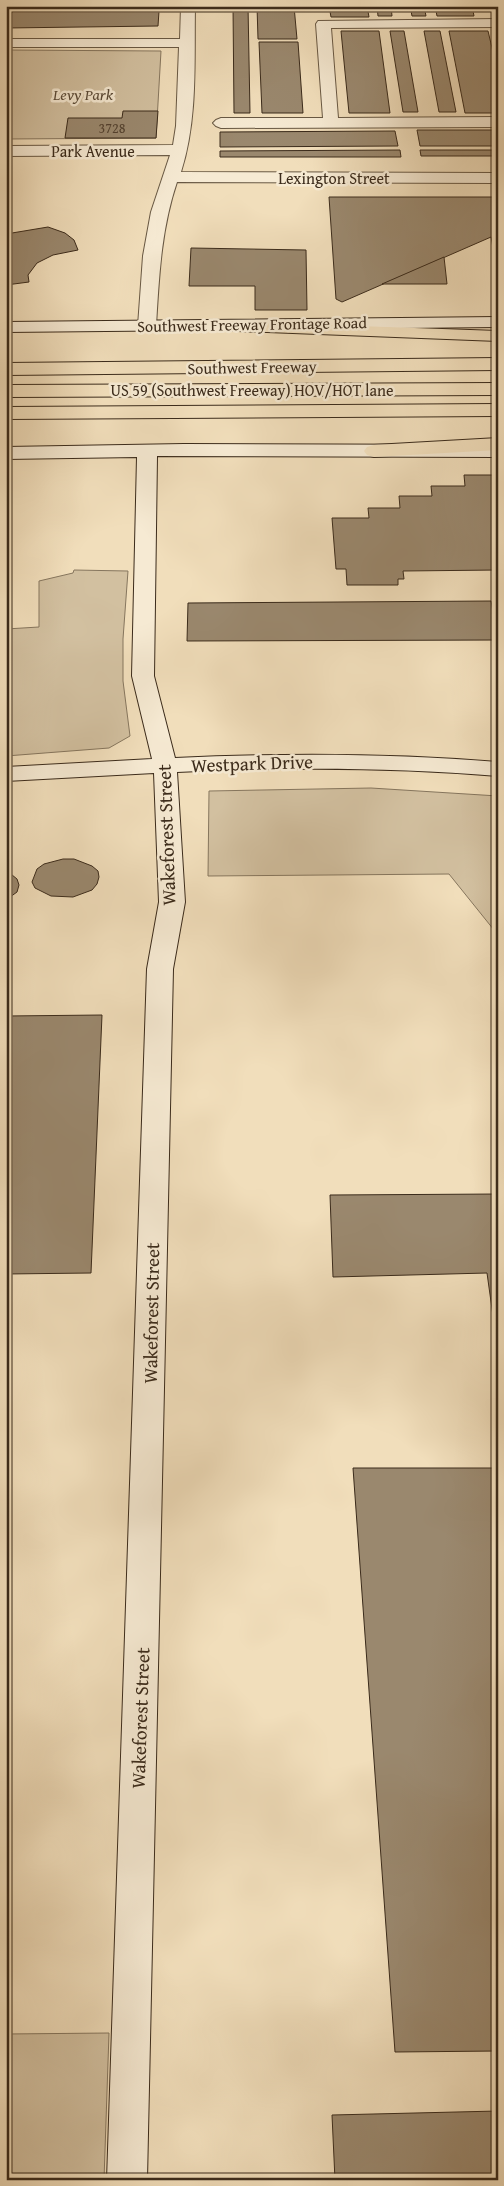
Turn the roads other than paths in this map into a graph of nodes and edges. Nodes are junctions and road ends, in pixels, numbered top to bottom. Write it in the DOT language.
graph roads {
  1 [pos="188,6"];
  2 [pos="498,23"];
  3 [pos="6,43"];
  4 [pos="187,43"];
  5 [pos="331,122"];
  6 [pos="498,122"];
  7 [pos="221,123"];
  8 [pos="180,150"];
  9 [pos="6,152"];
  10 [pos="170,177"];
  11 [pos="498,178"];
  12 [pos="498,322"];
  13 [pos="147,326"];
  14 [pos="220,326"];
  15 [pos="6,327"];
  16 [pos="498,336"];
  17 [pos="498,364"];
  18 [pos="6,369"];
  19 [pos="498,389"];
  20 [pos="6,391"];
  21 [pos="498,410"];
  22 [pos="6,413"];
  23 [pos="498,444"];
  24 [pos="147,451"];
  25 [pos="374,451"];
  26 [pos="498,451"];
  27 [pos="6,453"];
  28 [pos="165,766"];
  29 [pos="498,769"];
  30 [pos="6,774"];
  31 [pos="128,2180"];
  1 -- 4 [label="street"];
  2 -- 5 [label="street"];
  3 -- 4 [label="street"];
  4 -- 8 [label="street"];
  5 -- 6 [label="street"];
  5 -- 7 [label="street"];
  8 -- 9 [label="street, Park Avenue"];
  8 -- 10 [label="street"];
  10 -- 11 [label="street, Lexington Street"];
  10 -- 13 [label="street"];
  12 -- 14 [label="street, Southwest Freeway Frontage Road"];
  13 -- 14 [label="street, Southwest Freeway Frontage Road"];
  13 -- 15 [label="street, Southwest Freeway Frontage Road"];
  14 -- 16 [label="highway"];
  17 -- 18 [label="highway, Southwest Freeway"];
  19 -- 20 [label="highway, US 59 (Southwest Freeway) HOV/HOT lane"];
  21 -- 22 [label="highway"];
  23 -- 25 [label="highway"];
  24 -- 25 [label="street"];
  24 -- 27 [label="street"];
  24 -- 28 [label="street, Wakeforest Street"];
  25 -- 26 [label="street"];
  28 -- 29 [label="street, Westpark Drive"];
  28 -- 30 [label="street, Westpark Drive"];
  28 -- 31 [label="street, Wakeforest Street"];
}
